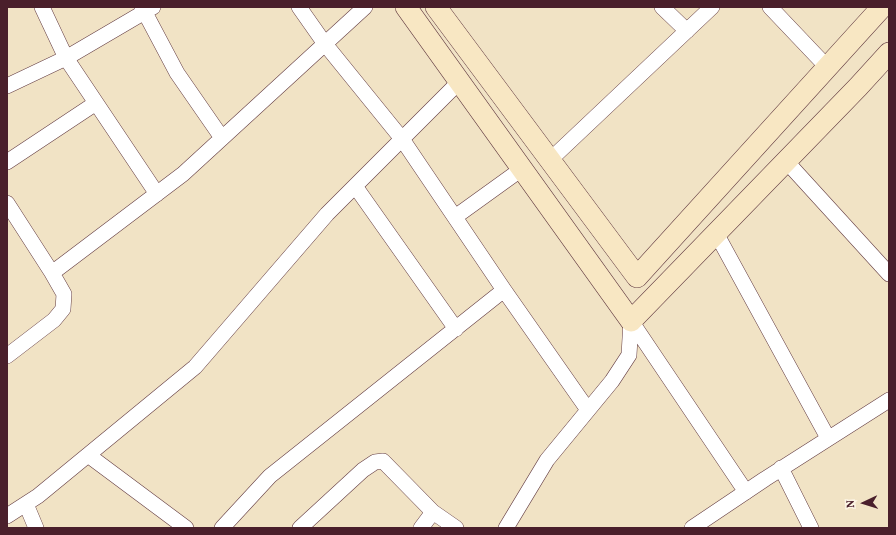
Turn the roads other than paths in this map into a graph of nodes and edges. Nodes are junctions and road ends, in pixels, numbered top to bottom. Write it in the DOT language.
graph roads {
  1 [pos="42,7"];
  2 [pos="299,7"];
  3 [pos="365,7"];
  4 [pos="406,7"];
  5 [pos="436,7"];
  6 [pos="662,7"];
  7 [pos="712,7"];
  8 [pos="770,7"];
  9 [pos="882,7"];
  10 [pos="147,9"];
  11 [pos="686,31"];
  12 [pos="325,44"];
  13 [pos="889,53"];
  14 [pos="66,58"];
  15 [pos="828,67"];
  16 [pos="460,81"];
  17 [pos="7,86"];
  18 [pos="96,103"];
  19 [pos="222,138"];
  20 [pos="402,139"];
  21 [pos="550,160"];
  22 [pos="786,161"];
  23 [pos="7,162"];
  24 [pos="523,168"];
  25 [pos="355,186"];
  26 [pos="157,194"];
  27 [pos="7,204"];
  28 [pos="455,217"];
  29 [pos="716,233"];
  30 [pos="884,263"];
  31 [pos="52,273"];
  32 [pos="889,274"];
  33 [pos="504,290"];
  34 [pos="631,321"];
  35 [pos="456,329"];
  36 [pos="7,356"];
  37 [pos="889,400"];
  38 [pos="588,410"];
  39 [pos="828,438"];
  40 [pos="88,456"];
  41 [pos="781,468"];
  42 [pos="746,492"];
  43 [pos="26,504"];
  44 [pos="433,512"];
  45 [pos="7,516"];
  46 [pos="36,528"];
  47 [pos="186,528"];
  48 [pos="222,528"];
  49 [pos="300,528"];
  50 [pos="421,528"];
  51 [pos="456,528"];
  52 [pos="506,528"];
  53 [pos="692,528"];
  54 [pos="811,528"];
  1 -- 14 [label="street"];
  2 -- 12 [label="street"];
  3 -- 12 [label="street"];
  4 -- 16 [label="main road"];
  5 -- 21 [label="main road"];
  6 -- 11 [label="street"];
  7 -- 11 [label="street"];
  8 -- 15 [label="street"];
  9 -- 15 [label="main road"];
  10 -- 14 [label="street"];
  10 -- 19 [label="street"];
  11 -- 21 [label="street"];
  12 -- 19 [label="street"];
  12 -- 20 [label="street"];
  13 -- 22 [label="main road"];
  14 -- 17 [label="street"];
  14 -- 18 [label="street"];
  15 -- 21 [label="main road"];
  16 -- 20 [label="street"];
  16 -- 24 [label="main road"];
  18 -- 23 [label="street"];
  18 -- 26 [label="street"];
  19 -- 26 [label="street"];
  20 -- 25 [label="street"];
  20 -- 28 [label="street"];
  22 -- 29 [label="main road"];
  22 -- 30 [label="street"];
  24 -- 28 [label="street"];
  24 -- 34 [label="main road"];
  25 -- 35 [label="street"];
  25 -- 40 [label="street"];
  26 -- 31 [label="street"];
  27 -- 31 [label="street"];
  28 -- 33 [label="street"];
  29 -- 34 [label="main road"];
  29 -- 39 [label="street"];
  30 -- 32 [label="street"];
  31 -- 36 [label="street"];
  33 -- 35 [label="street"];
  33 -- 38 [label="street"];
  34 -- 38 [label="street"];
  34 -- 42 [label="street"];
  35 -- 48 [label="street"];
  37 -- 39 [label="street"];
  38 -- 52 [label="street"];
  39 -- 41 [label="street"];
  40 -- 43 [label="street"];
  40 -- 47 [label="street"];
  41 -- 42 [label="street"];
  41 -- 54 [label="street"];
  42 -- 53 [label="street"];
  43 -- 45 [label="street"];
  43 -- 46 [label="street"];
  44 -- 49 [label="street"];
  44 -- 50 [label="street"];
  44 -- 51 [label="street"];
}
